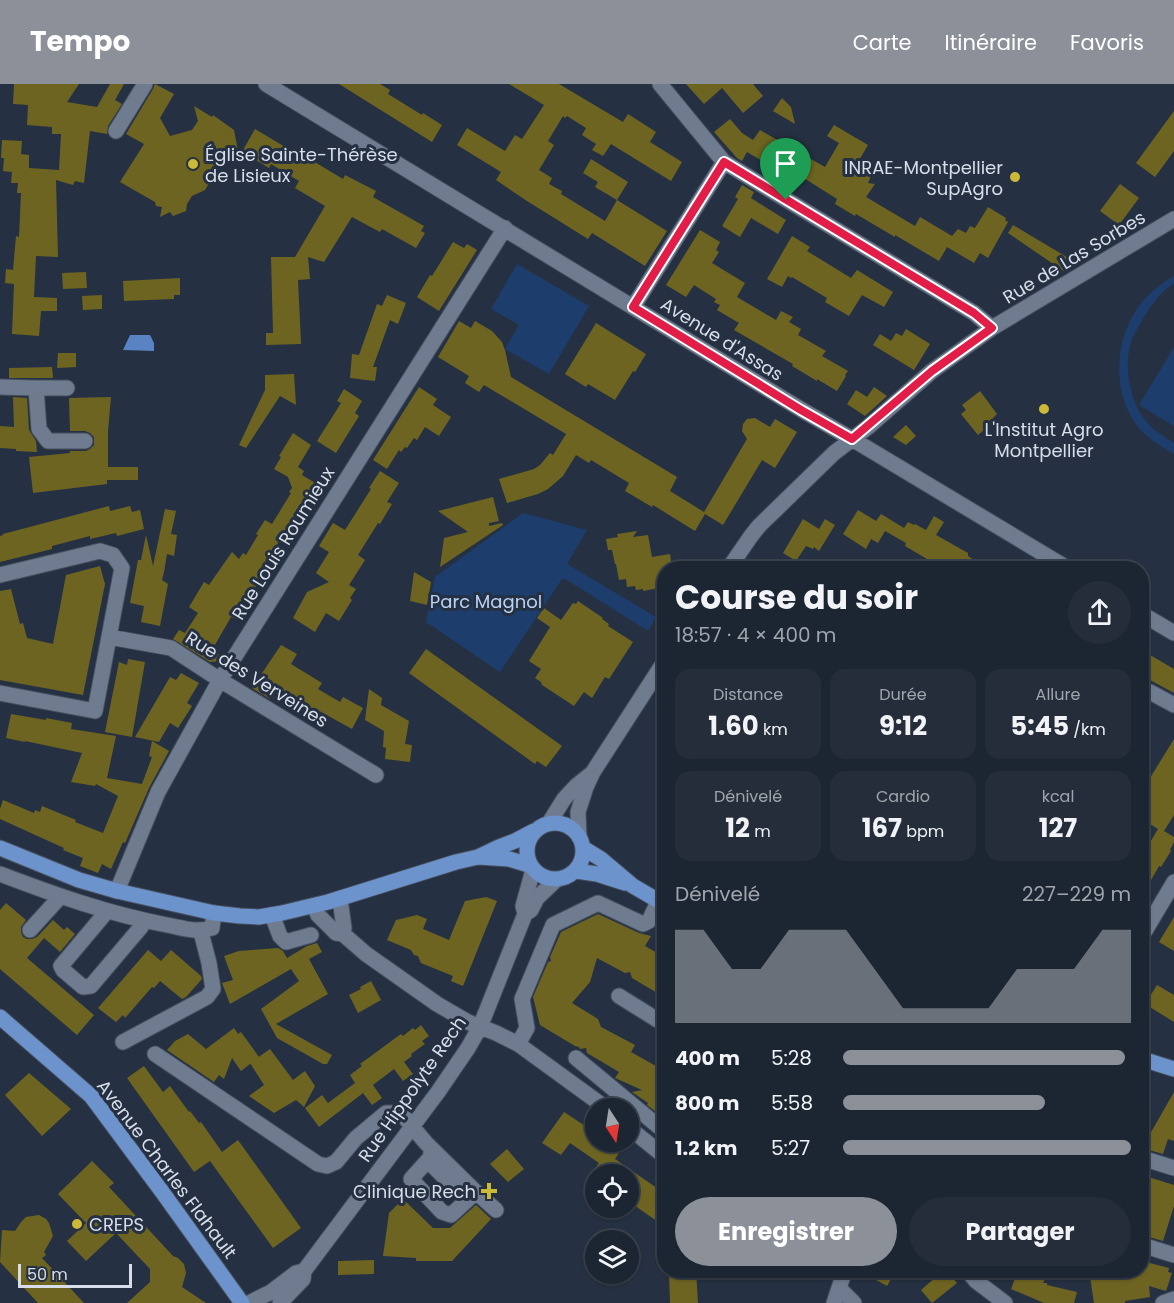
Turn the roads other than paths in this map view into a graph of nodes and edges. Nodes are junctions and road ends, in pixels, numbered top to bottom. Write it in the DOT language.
graph roads {
  1 [pos="145,84"];
  2 [pos="266,84"];
  3 [pos="660,84"];
  4 [pos="116,131"];
  5 [pos="724,162"];
  6 [pos="1174,219"];
  7 [pos="505,228"];
  8 [pos="633,307"];
  9 [pos="992,328"];
  10 [pos="0,387"];
  11 [pos="36,388"];
  12 [pos="67,388"];
  13 [pos="852,439"];
  14 [pos="84,441"];
  15 [pos="734,561"];
  16 [pos="1051,561"];
  17 [pos="0,575"];
  18 [pos="1149,618"];
  19 [pos="1174,633"];
  20 [pos="109,637"];
  21 [pos="657,673"];
  22 [pos="220,680"];
  23 [pos="0,693"];
  24 [pos="1149,693"];
  25 [pos="1174,705"];
  26 [pos="593,772"];
  27 [pos="376,775"];
  28 [pos="549,823"];
  29 [pos="534,831"];
  30 [pos="581,842"];
  31 [pos="0,848"];
  32 [pos="478,857"];
  33 [pos="531,867"];
  34 [pos="576,871"];
  35 [pos="0,874"];
  36 [pos="556,880"];
  37 [pos="1174,882"];
  38 [pos="633,886"];
  39 [pos="117,891"];
  40 [pos="60,897"];
  41 [pos="340,899"];
  42 [pos="657,901"];
  43 [pos="314,906"];
  44 [pos="657,909"];
  45 [pos="106,911"];
  46 [pos="214,913"];
  47 [pos="525,914"];
  48 [pos="272,915"];
  49 [pos="143,921"];
  50 [pos="1149,924"];
  51 [pos="30,930"];
  52 [pos="201,932"];
  53 [pos="343,934"];
  54 [pos="311,935"];
  55 [pos="619,996"];
  56 [pos="0,1017"];
  57 [pos="657,1020"];
  58 [pos="480,1027"];
  59 [pos="123,1042"];
  60 [pos="518,1044"];
  61 [pos="155,1054"];
  62 [pos="576,1058"];
  63 [pos="1149,1061"];
  64 [pos="1174,1069"];
  65 [pos="593,1098"];
  66 [pos="657,1125"];
  67 [pos="412,1126"];
  68 [pos="639,1135"];
  69 [pos="657,1148"];
  70 [pos="430,1153"];
  71 [pos="1149,1160"];
  72 [pos="1174,1168"];
  73 [pos="454,1187"];
  74 [pos="476,1192"];
  75 [pos="496,1210"];
  76 [pos="1149,1247"];
  77 [pos="1174,1255"];
  78 [pos="304,1271"];
  79 [pos="842,1278"];
  80 [pos="974,1278"];
  81 [pos="839,1288"];
  82 [pos="1174,1299"];
  83 [pos="242,1303"];
  84 [pos="249,1303"];
  85 [pos="280,1303"];
  86 [pos="834,1303"];
  87 [pos="854,1303"];
  88 [pos="1005,1303"];
  89 [pos="1163,1303"];
  1 -- 4 [label="street"];
  2 -- 7 [label="street, Avenue d'Assas"];
  3 -- 5 [label="street"];
  5 -- 8 [label="street"];
  5 -- 9 [label="street"];
  6 -- 9 [label="street, Rue de Las Sorbes"];
  7 -- 8 [label="street, Avenue d'Assas"];
  7 -- 22 [label="street, Rue Louis Roumieux"];
  8 -- 13 [label="street, Avenue d'Assas"];
  9 -- 13 [label="street, Rue de Las Sorbes"];
  10 -- 11 [label="street"];
  11 -- 12 [label="street"];
  11 -- 14 [label="street"];
  13 -- 15 [label="street, Rue de Las Sorbes"];
  13 -- 16 [label="street, Avenue d'Assas"];
  17 -- 20 [label="street"];
  18 -- 19 [label="street"];
  20 -- 22 [label="street, Rue des Verveines"];
  20 -- 23 [label="street"];
  21 -- 26 [label="street"];
  22 -- 27 [label="street, Rue des Verveines"];
  22 -- 39 [label="street, Rue Louis Roumieux"];
  24 -- 25 [label="street"];
  26 -- 28 [label="street"];
  26 -- 30 [label="street"];
  28 -- 29 [label="main road"];
  28 -- 30 [label="main road"];
  29 -- 32 [label="main road"];
  29 -- 33 [label="main road"];
  30 -- 34 [label="main road"];
  30 -- 38 [label="main road"];
  31 -- 39 [label="main road"];
  32 -- 33 [label="main road"];
  32 -- 41 [label="main road"];
  33 -- 36 [label="main road"];
  33 -- 47 [label="street, Rue Hippolyte Rech"];
  34 -- 36 [label="main road"];
  34 -- 38 [label="main road"];
  35 -- 40 [label="street"];
  36 -- 47 [label="street, Rue Hippolyte Rech"];
  37 -- 50 [label="street"];
  38 -- 42 [label="main road"];
  39 -- 46 [label="main road"];
  40 -- 45 [label="street"];
  40 -- 51 [label="street"];
  41 -- 43 [label="main road"];
  41 -- 53 [label="street"];
  43 -- 48 [label="main road"];
  43 -- 53 [label="street"];
  44 -- 60 [label="street"];
  45 -- 49 [label="street"];
  45 -- 49 [label="street"];
  46 -- 48 [label="main road"];
  46 -- 52 [label="street"];
  47 -- 58 [label="street, Rue Hippolyte Rech"];
  48 -- 54 [label="street"];
  49 -- 52 [label="street"];
  52 -- 59 [label="street"];
  53 -- 58 [label="street"];
  55 -- 57 [label="street"];
  56 -- 83 [label="main road, Avenue Charles Flahault"];
  58 -- 60 [label="street"];
  58 -- 67 [label="street, Rue Hippolyte Rech"];
  60 -- 65 [label="street"];
  61 -- 67 [label="street"];
  62 -- 66 [label="street"];
  63 -- 64 [label="main road"];
  67 -- 70 [label="street"];
  67 -- 78 [label="street, Rue Hippolyte Rech"];
  68 -- 69 [label="street"];
  70 -- 73 [label="street"];
  70 -- 74 [label="street"];
  70 -- 74 [label="street"];
  71 -- 72 [label="street"];
  74 -- 75 [label="street"];
  76 -- 77 [label="street"];
  78 -- 84 [label="street, Rue Hippolyte Rech"];
  78 -- 85 [label="street, Rue Hippolyte Rech"];
  79 -- 81 [label="street"];
  80 -- 88 [label="street"];
  81 -- 86 [label="street"];
  81 -- 87 [label="street"];
  82 -- 89 [label="street"];
}
